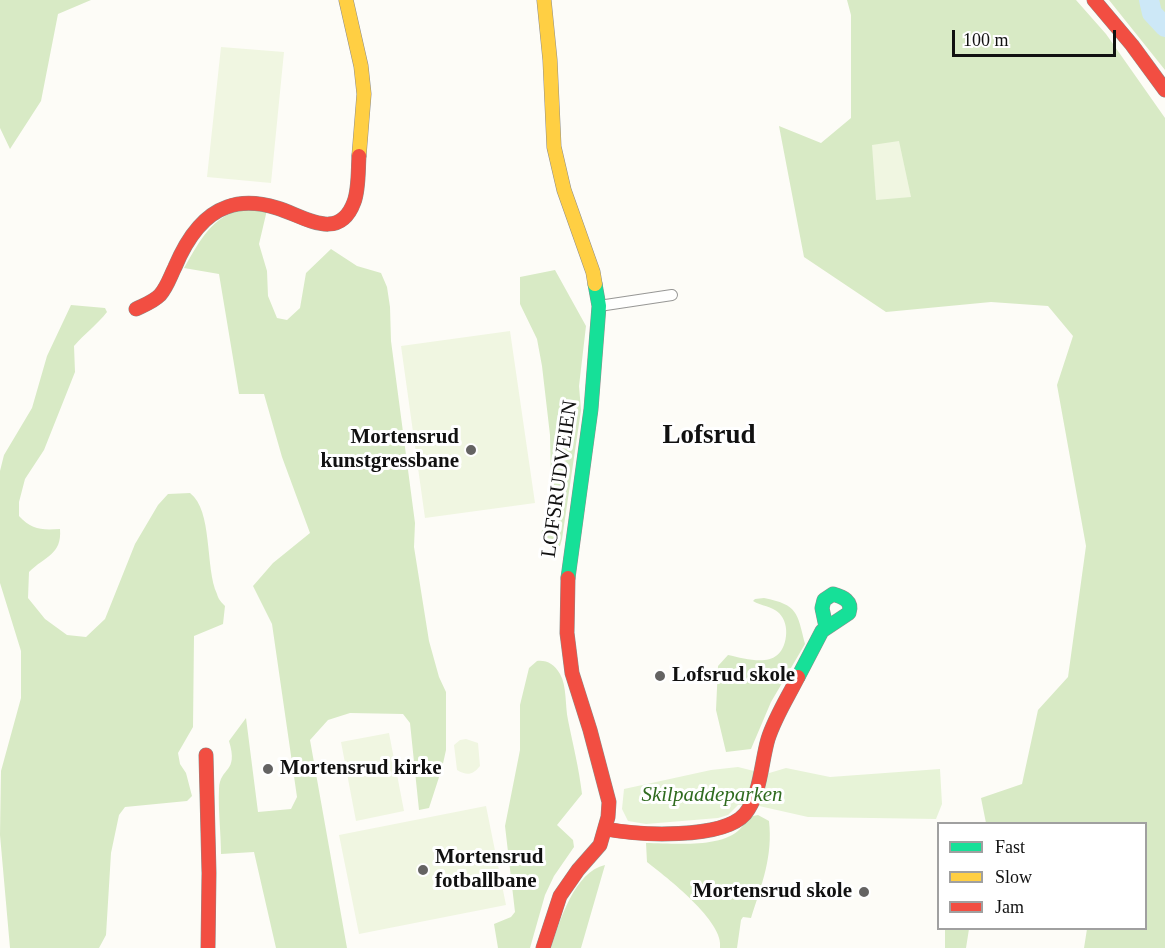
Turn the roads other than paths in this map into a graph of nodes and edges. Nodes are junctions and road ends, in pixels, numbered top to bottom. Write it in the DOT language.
graph roads {
  1 [pos="346,0"];
  2 [pos="544,0"];
  3 [pos="1094,0"];
  4 [pos="1165,90"];
  5 [pos="672,296"];
  6 [pos="599,306"];
  7 [pos="136,309"];
  8 [pos="826,627"];
  9 [pos="206,755"];
  10 [pos="606,829"];
  11 [pos="208,948"];
  12 [pos="543,948"];
  1 -- 7 [label="street"];
  2 -- 6 [label="street, LOFSRUDVEIEN"];
  3 -- 4 [label="street"];
  5 -- 6 [label="street"];
  6 -- 10 [label="street, LOFSRUDVEIEN"];
  8 -- 10 [label="street"];
  9 -- 11 [label="street"];
  10 -- 12 [label="street, LOFSRUDVEIEN"];
}
